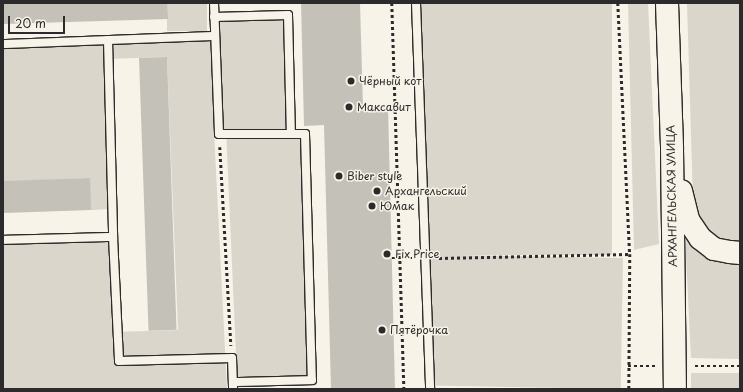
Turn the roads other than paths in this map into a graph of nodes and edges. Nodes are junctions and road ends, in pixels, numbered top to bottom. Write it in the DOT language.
graph roads {
  1 [pos="214,3"];
  2 [pos="416,3"];
  3 [pos="667,3"];
  4 [pos="214,17"];
  5 [pos="215,36"];
  6 [pos="108,40"];
  7 [pos="3,44"];
  8 [pos="291,134"];
  9 [pos="672,149"];
  10 [pos="113,237"];
  11 [pos="3,240"];
  12 [pos="740,253"];
  13 [pos="233,386"];
  14 [pos="430,389"];
  15 [pos="675,389"];
  1 -- 4 [label="lane"];
  2 -- 14 [label="lane"];
  3 -- 9 [label="main road, АРХАНГЕЛЬСКАЯ УЛИЦА"];
  4 -- 5 [label="lane"];
  4 -- 8 [label="lane"];
  5 -- 6 [label="lane"];
  5 -- 8 [label="lane"];
  6 -- 7 [label="lane"];
  6 -- 10 [label="lane"];
  8 -- 13 [label="lane"];
  9 -- 12 [label="main road"];
  9 -- 15 [label="main road, АРХАНГЕЛЬСКАЯ УЛИЦА"];
  10 -- 11 [label="lane"];
  10 -- 13 [label="lane"];
}
